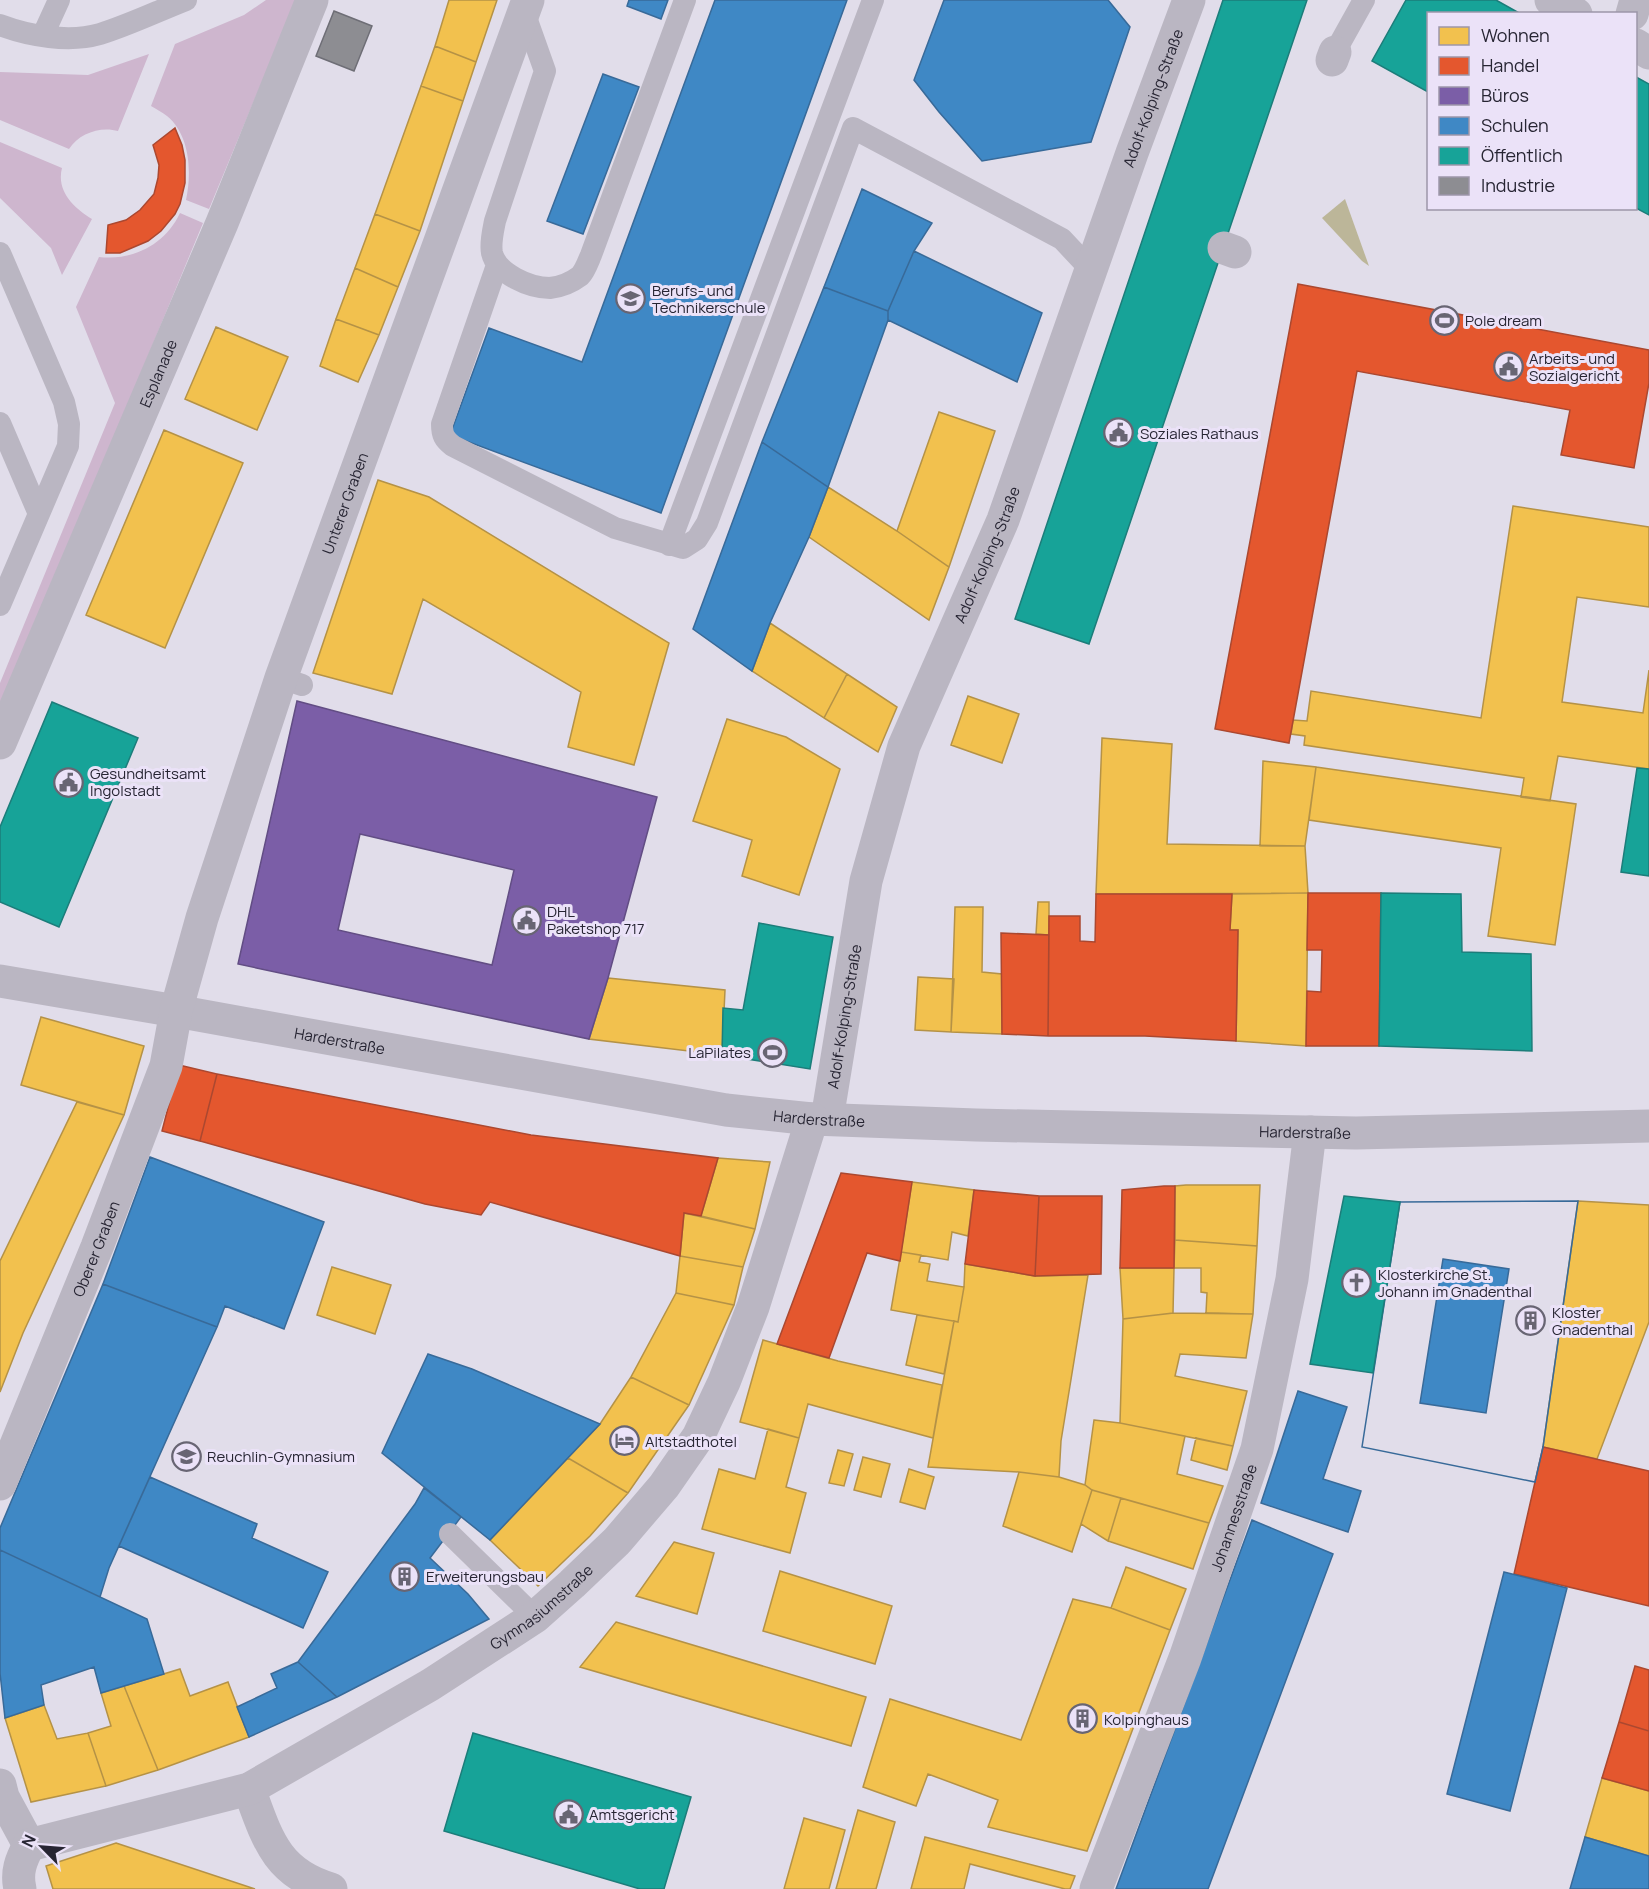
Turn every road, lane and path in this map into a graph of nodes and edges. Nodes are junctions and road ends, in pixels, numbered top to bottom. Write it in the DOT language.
graph roads {
  1 [pos="59,0"];
  2 [pos="186,0"];
  3 [pos="312,0"];
  4 [pos="685,0"];
  5 [pos="873,0"];
  6 [pos="1189,0"];
  7 [pos="1364,0"];
  8 [pos="1551,0"];
  9 [pos="526,6"];
  10 [pos="1572,12"];
  11 [pos="0,25"];
  12 [pos="43,35"];
  13 [pos="1334,56"];
  14 [pos="0,253"];
  15 [pos="497,265"];
  16 [pos="1091,270"];
  17 [pos="0,423"];
  18 [pos="39,514"];
  19 [pos="669,545"];
  20 [pos="2,595"];
  21 [pos="0,743"];
  22 [pos="0,981"];
  23 [pos="176,1011"];
  24 [pos="820,1119"];
  25 [pos="1649,1126"];
  26 [pos="1310,1132"];
  27 [pos="0,1484"];
  28 [pos="450,1534"];
  29 [pos="535,1617"];
  30 [pos="0,1785"];
  31 [pos="249,1789"];
  32 [pos="29,1845"];
  33 [pos="20,1889"];
  34 [pos="331,1889"];
  35 [pos="1096,1889"];
  1 -- 12 [label="lane"];
  2 -- 12 [label="lane"];
  3 -- 21 [label="street, Esplanade"];
  4 -- 15 [label="lane"];
  5 -- 19 [label="lane"];
  6 -- 16 [label="street, Adolf-Kolping-Straße"];
  7 -- 13 [label="lane"];
  8 -- 10 [label="street"];
  9 -- 15 [label="lane"];
  9 -- 23 [label="street, Unterer Graben"];
  11 -- 12 [label="lane"];
  14 -- 18 [label="lane"];
  15 -- 19 [label="lane"];
  16 -- 19 [label="lane"];
  16 -- 24 [label="street, Adolf-Kolping-Straße"];
  17 -- 18 [label="lane"];
  18 -- 20 [label="lane"];
  22 -- 23 [label="street, Harderstraße"];
  23 -- 24 [label="street, Harderstraße"];
  23 -- 27 [label="street, Oberer Graben"];
  24 -- 26 [label="street, Harderstraße"];
  24 -- 29 [label="street, Gymnasiumstraße"];
  25 -- 26 [label="street, Harderstraße"];
  26 -- 35 [label="street, Johannesstraße"];
  28 -- 29 [label="lane"];
  29 -- 31 [label="street, Gymnasiumstraße"];
  30 -- 32 [label="street"];
  31 -- 32 [label="street, Gymnasiumstraße"];
  31 -- 34 [label="street"];
  32 -- 33 [label="street"];
}
